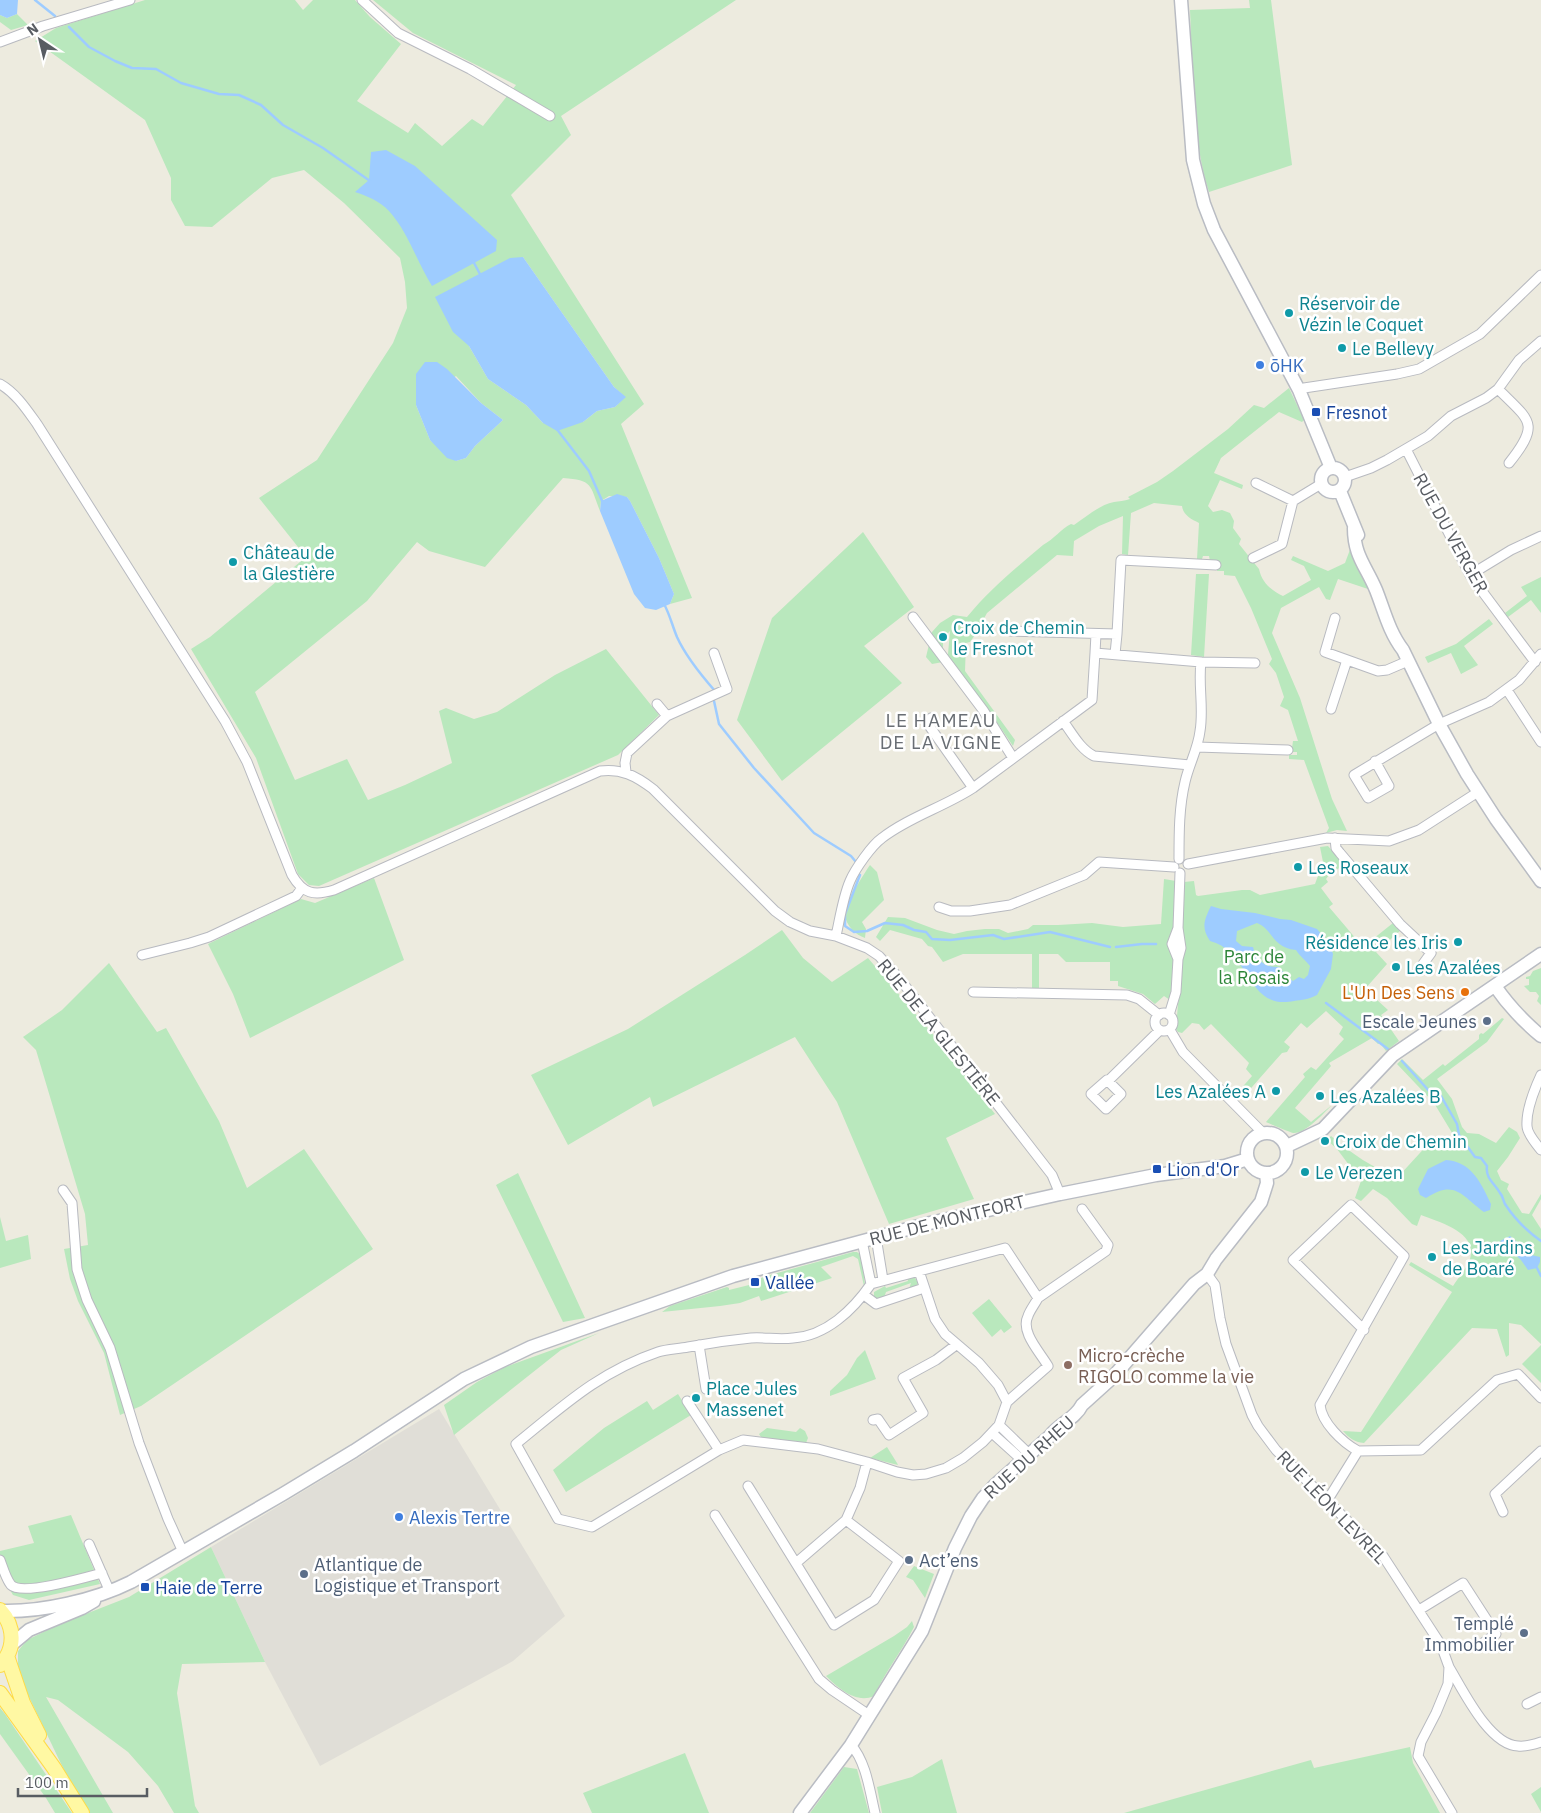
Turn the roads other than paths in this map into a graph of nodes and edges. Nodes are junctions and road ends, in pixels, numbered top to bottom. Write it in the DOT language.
graph roads {
  1 [pos="130,0"];
  2 [pos="362,0"];
  3 [pos="1181,0"];
  4 [pos="0,42"];
  5 [pos="550,116"];
  6 [pos="1541,275"];
  7 [pos="1541,341"];
  8 [pos="0,384"];
  9 [pos="1498,389"];
  10 [pos="1299,390"];
  11 [pos="1406,449"];
  12 [pos="1509,463"];
  13 [pos="1331,468"];
  14 [pos="1345,477"];
  15 [pos="1256,483"];
  16 [pos="1321,484"];
  17 [pos="1340,491"];
  18 [pos="1293,501"];
  19 [pos="1541,536"];
  20 [pos="1253,558"];
  21 [pos="1216,565"];
  22 [pos="1470,575"];
  23 [pos="913,616"];
  24 [pos="1335,618"];
  25 [pos="1010,631"];
  26 [pos="1096,634"];
  27 [pos="1117,634"];
  28 [pos="714,653"];
  29 [pos="1095,653"];
  30 [pos="1115,654"];
  31 [pos="1541,654"];
  32 [pos="1406,655"];
  33 [pos="1347,660"];
  34 [pos="1201,662"];
  35 [pos="1535,662"];
  36 [pos="1255,663"];
  37 [pos="1507,690"];
  38 [pos="657,704"];
  39 [pos="1330,709"];
  40 [pos="667,716"];
  41 [pos="931,718"];
  42 [pos="1063,721"];
  43 [pos="1439,724"];
  44 [pos="1541,742"];
  45 [pos="1197,747"];
  46 [pos="1288,750"];
  47 [pos="1013,758"];
  48 [pos="1375,762"];
  49 [pos="1190,765"];
  50 [pos="626,772"];
  51 [pos="973,788"];
  52 [pos="1478,792"];
  53 [pos="1335,838"];
  54 [pos="1179,858"];
  55 [pos="1188,864"];
  56 [pos="1177,870"];
  57 [pos="1541,881"];
  58 [pos="302,888"];
  59 [pos="939,907"];
  60 [pos="836,936"];
  61 [pos="1541,946"];
  62 [pos="1541,954"];
  63 [pos="142,955"];
  64 [pos="1423,964"];
  65 [pos="1518,970"];
  66 [pos="1495,986"];
  67 [pos="973,992"];
  68 [pos="1159,1015"];
  69 [pos="1169,1015"];
  70 [pos="1160,1030"];
  71 [pos="1170,1030"];
  72 [pos="1541,1036"];
  73 [pos="1541,1075"];
  74 [pos="1108,1081"];
  75 [pos="1262,1132"];
  76 [pos="1287,1146"];
  77 [pos="1541,1150"];
  78 [pos="1248,1159"];
  79 [pos="1266,1173"];
  80 [pos="63,1190"];
  81 [pos="1060,1194"];
  82 [pos="1082,1209"];
  83 [pos="876,1237"];
  84 [pos="862,1241"];
  85 [pos="919,1272"];
  86 [pos="1207,1274"];
  87 [pos="883,1280"];
  88 [pos="871,1284"];
  89 [pos="924,1288"];
  90 [pos="864,1295"];
  91 [pos="1038,1298"];
  92 [pos="1364,1330"];
  93 [pos="956,1344"];
  94 [pos="699,1345"];
  95 [pos="706,1389"];
  96 [pos="1541,1398"];
  97 [pos="687,1401"];
  98 [pos="1006,1402"];
  99 [pos="872,1420"];
  100 [pos="999,1424"];
  101 [pos="992,1433"];
  102 [pos="719,1450"];
  103 [pos="1358,1451"];
  104 [pos="1541,1451"];
  105 [pos="1025,1457"];
  106 [pos="867,1462"];
  107 [pos="748,1486"];
  108 [pos="1327,1502"];
  109 [pos="1503,1512"];
  110 [pos="715,1515"];
  111 [pos="846,1520"];
  112 [pos="89,1544"];
  113 [pos="183,1552"];
  114 [pos="0,1560"];
  115 [pos="796,1563"];
  116 [pos="102,1573"];
  117 [pos="109,1593"];
  118 [pos="1419,1610"];
  119 [pos="1,1611"];
  120 [pos="1480,1645"];
  121 [pos="6,1655"];
  122 [pos="1449,1667"];
  123 [pos="0,1693"];
  124 [pos="1541,1697"];
  125 [pos="1527,1704"];
  126 [pos="869,1715"];
  127 [pos="1541,1742"];
  128 [pos="850,1745"];
  129 [pos="54,1768"];
  130 [pos="82,1813"];
  131 [pos="800,1813"];
  132 [pos="875,1813"];
  133 [pos="1452,1813"];
  1 -- 4 [label="street"];
  2 -- 5 [label="street"];
  3 -- 10 [label="main road"];
  6 -- 10 [label="street"];
  7 -- 9 [label="street"];
  8 -- 58 [label="street"];
  9 -- 11 [label="street"];
  9 -- 12 [label="street"];
  10 -- 13 [label="main road"];
  11 -- 14 [label="street"];
  11 -- 22 [label="street, RUE DU VERGER"];
  13 -- 14 [label="main road"];
  13 -- 16 [label="main road"];
  14 -- 17 [label="main road"];
  15 -- 18 [label="street"];
  16 -- 17 [label="main road"];
  16 -- 18 [label="street"];
  17 -- 32 [label="main road"];
  18 -- 20 [label="street"];
  19 -- 22 [label="street"];
  21 -- 27 [label="street"];
  22 -- 35 [label="street, RUE DU VERGER"];
  23 -- 47 [label="street"];
  24 -- 33 [label="street"];
  25 -- 26 [label="street"];
  26 -- 27 [label="street"];
  26 -- 29 [label="street"];
  27 -- 30 [label="street"];
  28 -- 40 [label="street"];
  29 -- 30 [label="street"];
  29 -- 42 [label="street"];
  30 -- 34 [label="street"];
  31 -- 35 [label="street"];
  32 -- 33 [label="street"];
  32 -- 43 [label="main road"];
  33 -- 39 [label="street"];
  34 -- 36 [label="street"];
  34 -- 45 [label="street"];
  35 -- 37 [label="street"];
  37 -- 43 [label="street"];
  37 -- 44 [label="street"];
  38 -- 40 [label="street"];
  40 -- 50 [label="street"];
  41 -- 51 [label="street"];
  42 -- 47 [label="street"];
  42 -- 49 [label="street"];
  43 -- 48 [label="street"];
  43 -- 52 [label="main road"];
  45 -- 46 [label="street"];
  45 -- 49 [label="street"];
  47 -- 51 [label="street"];
  49 -- 54 [label="street"];
  50 -- 58 [label="street"];
  50 -- 60 [label="street, RUE DE LA GLESTIÈRE"];
  51 -- 60 [label="street"];
  52 -- 53 [label="street"];
  52 -- 57 [label="main road"];
  53 -- 55 [label="street"];
  53 -- 64 [label="street"];
  54 -- 55 [label="street"];
  54 -- 56 [label="street"];
  55 -- 56 [label="street"];
  56 -- 59 [label="street"];
  56 -- 69 [label="street"];
  58 -- 63 [label="street"];
  60 -- 81 [label="street, RUE DE LA GLESTIÈRE"];
  61 -- 65 [label="main road"];
  62 -- 65 [label="main road"];
  65 -- 66 [label="main road"];
  66 -- 72 [label="main road"];
  66 -- 76 [label="main road"];
  67 -- 68 [label="street"];
  68 -- 69 [label="street"];
  68 -- 70 [label="street"];
  69 -- 71 [label="street"];
  70 -- 71 [label="street"];
  70 -- 74 [label="street"];
  71 -- 75 [label="street"];
  73 -- 77 [label="street"];
  75 -- 76 [label="main road"];
  75 -- 78 [label="main road"];
  76 -- 79 [label="main road"];
  78 -- 79 [label="main road"];
  78 -- 81 [label="main road, RUE DE MONTFORT"];
  79 -- 86 [label="main road, RUE DU RHEU"];
  80 -- 113 [label="street"];
  81 -- 83 [label="main road, RUE DE MONTFORT"];
  82 -- 91 [label="street"];
  83 -- 84 [label="main road, RUE DE MONTFORT"];
  83 -- 87 [label="street"];
  84 -- 88 [label="street"];
  84 -- 113 [label="main road, RUE DE MONTFORT"];
  85 -- 87 [label="street"];
  85 -- 89 [label="street"];
  85 -- 91 [label="street"];
  86 -- 105 [label="main road, RUE DU RHEU"];
  86 -- 108 [label="street, RUE LÉON LEVREL"];
  87 -- 88 [label="street"];
  88 -- 90 [label="street"];
  89 -- 90 [label="street"];
  89 -- 93 [label="street"];
  90 -- 94 [label="street"];
  91 -- 98 [label="street"];
  92 -- 92 [label="street"];
  92 -- 103 [label="street"];
  93 -- 98 [label="street"];
  93 -- 99 [label="street"];
  94 -- 95 [label="street"];
  94 -- 102 [label="street"];
  96 -- 103 [label="street"];
  97 -- 102 [label="street"];
  98 -- 100 [label="street"];
  100 -- 101 [label="street"];
  100 -- 105 [label="street"];
  101 -- 105 [label="street"];
  101 -- 106 [label="street"];
  102 -- 106 [label="street"];
  103 -- 108 [label="street"];
  104 -- 109 [label="street"];
  105 -- 126 [label="main road, RUE DU RHEU"];
  106 -- 111 [label="street"];
  107 -- 115 [label="street"];
  108 -- 118 [label="street, RUE LÉON LEVREL"];
  110 -- 126 [label="street"];
  111 -- 115 [label="street"];
  111 -- 115 [label="street"];
  112 -- 116 [label="street"];
  113 -- 117 [label="main road, RUE DE MONTFORT"];
  114 -- 116 [label="street"];
  116 -- 117 [label="street"];
  117 -- 119 [label="main road"];
  117 -- 121 [label="main road"];
  118 -- 120 [label="street"];
  118 -- 122 [label="street, RUE LÉON LEVREL"];
  119 -- 121 [label="main road"];
  121 -- 129 [label="main road"];
  122 -- 127 [label="street, RUE LÉON LEVREL"];
  122 -- 133 [label="street"];
  123 -- 129 [label="main road"];
  124 -- 125 [label="street"];
  126 -- 128 [label="main road, RUE DU RHEU"];
  128 -- 131 [label="main road, RUE DU RHEU"];
  128 -- 132 [label="street"];
  129 -- 130 [label="main road"];
}
